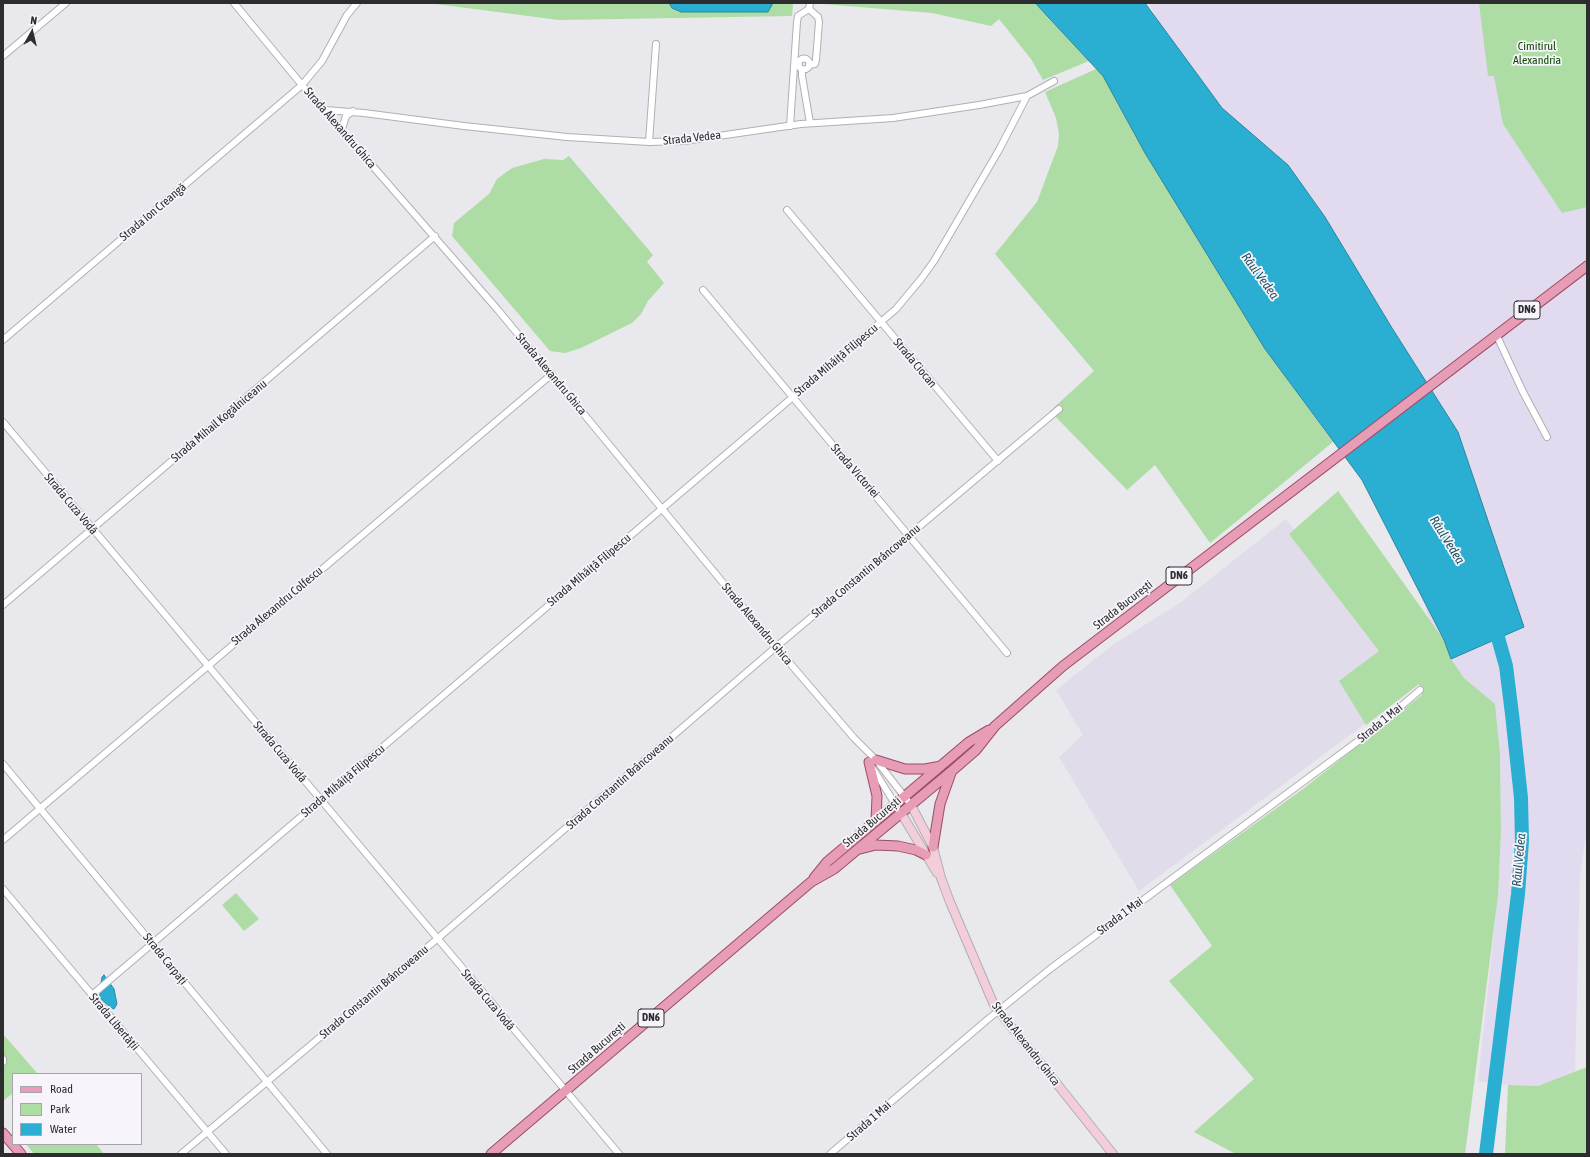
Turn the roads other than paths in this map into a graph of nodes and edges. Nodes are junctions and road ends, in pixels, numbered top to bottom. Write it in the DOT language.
graph roads {
  1 [pos="66,3"];
  2 [pos="234,3"];
  3 [pos="357,3"];
  4 [pos="809,6"];
  5 [pos="656,44"];
  6 [pos="3,56"];
  7 [pos="798,65"];
  8 [pos="809,65"];
  9 [pos="1054,81"];
  10 [pos="302,85"];
  11 [pos="1027,96"];
  12 [pos="325,110"];
  13 [pos="353,111"];
  14 [pos="810,124"];
  15 [pos="790,126"];
  16 [pos="342,129"];
  17 [pos="650,142"];
  18 [pos="787,210"];
  19 [pos="435,236"];
  20 [pos="1587,266"];
  21 [pos="703,290"];
  22 [pos="881,322"];
  23 [pos="1496,334"];
  24 [pos="3,340"];
  25 [pos="552,374"];
  26 [pos="792,398"];
  27 [pos="1059,410"];
  28 [pos="3,422"];
  29 [pos="1547,437"];
  30 [pos="998,461"];
  31 [pos="662,509"];
  32 [pos="92,529"];
  33 [pos="909,535"];
  34 [pos="3,605"];
  35 [pos="776,647"];
  36 [pos="1007,653"];
  37 [pos="207,666"];
  38 [pos="1420,690"];
  39 [pos="995,726"];
  40 [pos="872,761"];
  41 [pos="3,764"];
  42 [pos="942,766"];
  43 [pos="953,770"];
  44 [pos="906,797"];
  45 [pos="320,800"];
  46 [pos="896,804"];
  47 [pos="911,805"];
  48 [pos="40,808"];
  49 [pos="901,813"];
  50 [pos="876,821"];
  51 [pos="3,840"];
  52 [pos="933,847"];
  53 [pos="857,850"];
  54 [pos="926,856"];
  55 [pos="941,878"];
  56 [pos="811,882"];
  57 [pos="3,889"];
  58 [pos="437,939"];
  59 [pos="152,943"];
  60 [pos="92,995"];
  61 [pos="998,1011"];
  62 [pos="266,1083"];
  63 [pos="565,1091"];
  64 [pos="207,1132"];
  65 [pos="3,1133"];
  66 [pos="12,1144"];
  67 [pos="13,1145"];
  68 [pos="21,1154"];
  69 [pos="181,1154"];
  70 [pos="226,1154"];
  71 [pos="327,1154"];
  72 [pos="491,1154"];
  73 [pos="619,1154"];
  74 [pos="830,1154"];
  75 [pos="1114,1154"];
  1 -- 6 [label="street"];
  2 -- 10 [label="street, Strada Alexandru Ghica"];
  3 -- 10 [label="street, Strada Ion Creangă"];
  4 -- 7 [label="street"];
  4 -- 8 [label="street"];
  5 -- 17 [label="street"];
  7 -- 8 [label="street"];
  7 -- 8 [label="street"];
  7 -- 14 [label="street"];
  7 -- 15 [label="street"];
  9 -- 11 [label="street, Strada Vedea"];
  10 -- 12 [label="street, Strada Alexandru Ghica"];
  10 -- 24 [label="street, Strada Ion Creangă"];
  11 -- 14 [label="street, Strada Vedea"];
  11 -- 22 [label="street, Strada Mihăiță Filipescu"];
  12 -- 13 [label="street, Strada Vedea"];
  12 -- 16 [label="street, Strada Alexandru Ghica"];
  13 -- 16 [label="street"];
  13 -- 17 [label="street, Strada Vedea"];
  14 -- 15 [label="street, Strada Vedea"];
  15 -- 17 [label="street, Strada Vedea"];
  16 -- 19 [label="street, Strada Alexandru Ghica"];
  18 -- 22 [label="street, Strada Ciocan"];
  19 -- 25 [label="street, Strada Alexandru Ghica"];
  19 -- 32 [label="street, Strada Mihail Kogălniceanu"];
  20 -- 23 [label="main road, DN6"];
  21 -- 26 [label="street, Strada Victoriei"];
  22 -- 26 [label="street, Strada Mihăiță Filipescu"];
  22 -- 30 [label="street, Strada Ciocan"];
  23 -- 29 [label="street"];
  23 -- 39 [label="main road, Strada București / DN6"];
  25 -- 31 [label="street, Strada Alexandru Ghica"];
  25 -- 37 [label="street, Strada Alexandru Colfescu"];
  26 -- 31 [label="street, Strada Mihăiță Filipescu"];
  26 -- 33 [label="street, Strada Victoriei"];
  27 -- 30 [label="street, Strada Constantin Brâncoveanu"];
  28 -- 32 [label="street, Strada Cuza Vodă"];
  30 -- 33 [label="street, Strada Constantin Brâncoveanu"];
  31 -- 35 [label="street, Strada Alexandru Ghica"];
  31 -- 45 [label="street, Strada Mihăiță Filipescu"];
  32 -- 34 [label="street, Strada Mihail Kogălniceanu"];
  32 -- 37 [label="street, Strada Cuza Vodă"];
  33 -- 35 [label="street, Strada Constantin Brâncoveanu"];
  33 -- 36 [label="street, Strada Victoriei"];
  35 -- 40 [label="street, Strada Alexandru Ghica"];
  35 -- 58 [label="street, Strada Constantin Brâncoveanu"];
  37 -- 45 [label="street, Strada Cuza Vodă"];
  37 -- 48 [label="street, Strada Alexandru Colfescu"];
  38 -- 61 [label="street, Strada 1 Mai"];
  39 -- 42 [label="main road, Strada București / DN6"];
  39 -- 43 [label="main road, Strada București / DN6"];
  40 -- 42 [label="main road"];
  40 -- 44 [label="street, Strada Alexandru Ghica"];
  40 -- 46 [label="street, Strada Alexandru Ghica"];
  40 -- 50 [label="main road"];
  41 -- 48 [label="street, Strada Carpați"];
  42 -- 44 [label="main road, Strada București / DN6"];
  43 -- 47 [label="main road, Strada București / DN6"];
  43 -- 52 [label="main road"];
  44 -- 46 [label="main road, Strada București / DN6"];
  44 -- 47 [label="street, Strada Alexandru Ghica"];
  45 -- 58 [label="street, Strada Cuza Vodă"];
  45 -- 59 [label="street, Strada Mihăiță Filipescu"];
  46 -- 49 [label="street, Strada Alexandru Ghica"];
  46 -- 50 [label="main road, Strada București / DN6"];
  47 -- 49 [label="main road, Strada București / DN6"];
  47 -- 52 [label="street, Strada Alexandru Ghica"];
  48 -- 51 [label="street, Strada Alexandru Colfescu"];
  48 -- 59 [label="street, Strada Carpați"];
  49 -- 53 [label="main road, Strada București / DN6"];
  49 -- 54 [label="street, Strada Alexandru Ghica"];
  50 -- 56 [label="main road, Strada București / DN6"];
  52 -- 55 [label="street, Strada Alexandru Ghica"];
  53 -- 54 [label="main road"];
  53 -- 56 [label="main road, Strada București / DN6"];
  54 -- 55 [label="street, Strada Alexandru Ghica"];
  55 -- 61 [label="street, Strada Alexandru Ghica"];
  56 -- 63 [label="main road, Strada București / DN6"];
  57 -- 60 [label="street, Strada Libertății"];
  58 -- 62 [label="street, Strada Constantin Brâncoveanu"];
  58 -- 63 [label="street, Strada Cuza Vodă"];
  59 -- 60 [label="street, Strada Mihăiță Filipescu"];
  59 -- 62 [label="street, Strada Carpați"];
  60 -- 64 [label="street, Strada Libertății"];
  61 -- 74 [label="street, Strada 1 Mai"];
  61 -- 75 [label="street, Strada Alexandru Ghica"];
  62 -- 64 [label="street, Strada Constantin Brâncoveanu"];
  62 -- 71 [label="street, Strada Carpați"];
  63 -- 72 [label="main road, Strada București / DN6"];
  63 -- 73 [label="street, Strada Cuza Vodă"];
  64 -- 69 [label="street, Strada Constantin Brâncoveanu"];
  64 -- 70 [label="street, Strada Libertății"];
  65 -- 66 [label="main road"];
  67 -- 68 [label="main road"];
}
